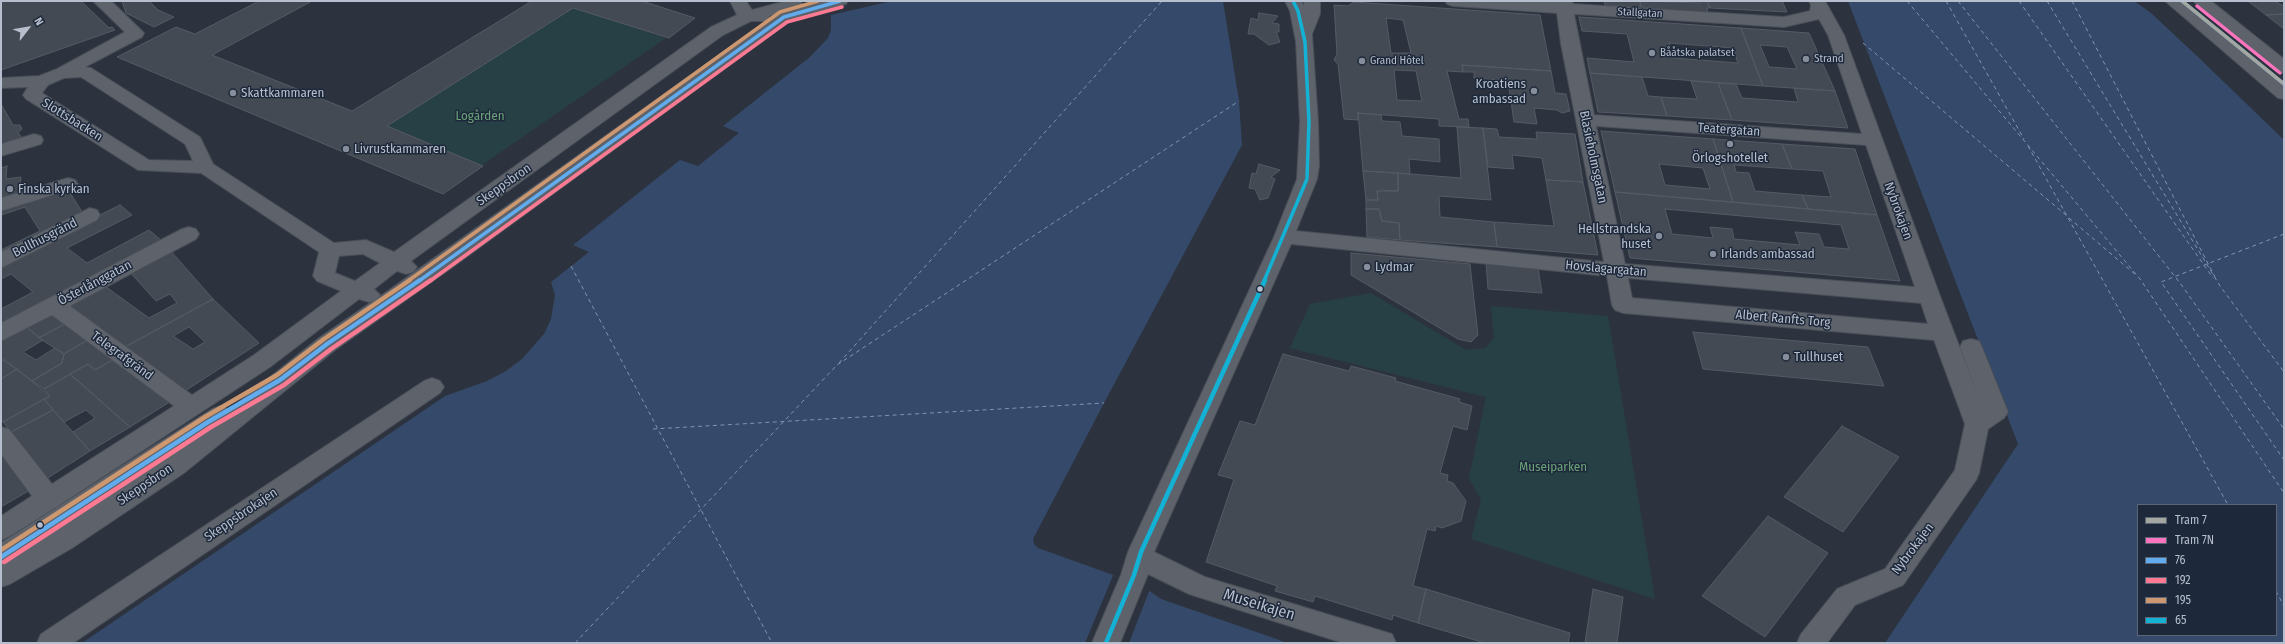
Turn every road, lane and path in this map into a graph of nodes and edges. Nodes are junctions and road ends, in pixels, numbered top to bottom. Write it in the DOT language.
graph roads {
  1 [pos="101,1"];
  2 [pos="1293,1"];
  3 [pos="1312,1"];
  4 [pos="1453,1"];
  5 [pos="2173,1"];
  6 [pos="2182,1"];
  7 [pos="2201,1"];
  8 [pos="2217,1"];
  9 [pos="832,3"];
  10 [pos="1818,4"];
  11 [pos="1564,5"];
  12 [pos="804,6"];
  13 [pos="743,8"];
  14 [pos="780,8"];
  15 [pos="1304,34"];
  16 [pos="2284,54"];
  17 [pos="2284,68"];
  18 [pos="62,73"];
  19 [pos="41,81"];
  20 [pos="1,83"];
  21 [pos="2284,84"];
  22 [pos="2284,94"];
  23 [pos="1586,120"];
  24 [pos="34,140"];
  25 [pos="1873,140"];
  26 [pos="1,150"];
  27 [pos="205,167"];
  28 [pos="68,184"];
  29 [pos="1,205"];
  30 [pos="90,215"];
  31 [pos="188,234"];
  32 [pos="1284,237"];
  33 [pos="330,250"];
  34 [pos="1,261"];
  35 [pos="395,262"];
  36 [pos="1617,270"];
  37 [pos="424,277"];
  38 [pos="357,290"];
  39 [pos="1928,296"];
  40 [pos="387,303"];
  41 [pos="52,305"];
  42 [pos="1623,305"];
  43 [pos="1,333"];
  44 [pos="1943,333"];
  45 [pos="1971,347"];
  46 [pos="262,361"];
  47 [pos="280,380"];
  48 [pos="432,386"];
  49 [pos="188,404"];
  50 [pos="1976,424"];
  51 [pos="1,436"];
  52 [pos="49,499"];
  53 [pos="1,529"];
  54 [pos="1,548"];
  55 [pos="1,557"];
  56 [pos="1136,566"];
  57 [pos="1,576"];
  58 [pos="51,643"];
  59 [pos="1106,643"];
  60 [pos="1382,643"];
  61 [pos="1811,643"];
  1 -- 18 [label="street"];
  2 -- 15 [label="street"];
  3 -- 15 [label="street"];
  4 -- 11 [label="street, Stallgatan"];
  5 -- 22 [label="street"];
  6 -- 21 [label="street"];
  7 -- 17 [label="street"];
  8 -- 16 [label="street"];
  9 -- 12 [label="street, Skeppsbron"];
  10 -- 11 [label="street, Stallgatan"];
  10 -- 25 [label="street, Nybrokajen"];
  11 -- 23 [label="street, Blasieholmsgatan"];
  12 -- 14 [label="street, Skeppsbron"];
  13 -- 14 [label="street, Skeppsbron"];
  13 -- 35 [label="street, Skeppsbron"];
  14 -- 37 [label="street, Skeppsbron"];
  15 -- 32 [label="street"];
  18 -- 19 [label="street, Slottsbacken"];
  18 -- 27 [label="street, Slottsbacken"];
  19 -- 20 [label="street"];
  19 -- 27 [label="street, Slottsbacken"];
  23 -- 25 [label="street, Teatergatan"];
  23 -- 36 [label="street, Blasieholmsgatan"];
  24 -- 26 [label="street"];
  25 -- 39 [label="street, Nybrokajen"];
  27 -- 33 [label="street"];
  28 -- 29 [label="street"];
  30 -- 34 [label="street, Bollhusgränd"];
  31 -- 41 [label="street, Österlånggatan"];
  32 -- 36 [label="street, Hovslagargatan"];
  32 -- 56 [label="street"];
  33 -- 35 [label="street"];
  33 -- 38 [label="street"];
  35 -- 37 [label="street"];
  35 -- 38 [label="street, Skeppsbron"];
  36 -- 39 [label="street, Hovslagargatan"];
  36 -- 42 [label="street, Blasieholmsgatan"];
  37 -- 40 [label="street, Skeppsbron"];
  38 -- 40 [label="street"];
  38 -- 46 [label="street, Skeppsbron"];
  39 -- 44 [label="street, Nybrokajen"];
  40 -- 47 [label="street, Skeppsbron"];
  41 -- 43 [label="street, Österlånggatan"];
  41 -- 49 [label="street, Telegrafgränd"];
  42 -- 44 [label="street, Albert Ranfts Torg"];
  44 -- 50 [label="street, Nybrokajen"];
  45 -- 50 [label="street"];
  46 -- 49 [label="street, Skeppsbron"];
  46 -- 54 [label="street, Skeppsbron"];
  47 -- 55 [label="street, Skeppsbron"];
  47 -- 57 [label="street, Skeppsbron"];
  48 -- 58 [label="street, Skeppsbrokajen"];
  49 -- 52 [label="street, Skeppsbron"];
  50 -- 61 [label="street, Nybrokajen"];
  51 -- 52 [label="street"];
  52 -- 53 [label="street, Skeppsbron"];
  56 -- 59 [label="street"];
  56 -- 60 [label="street, Museikajen"];
}
